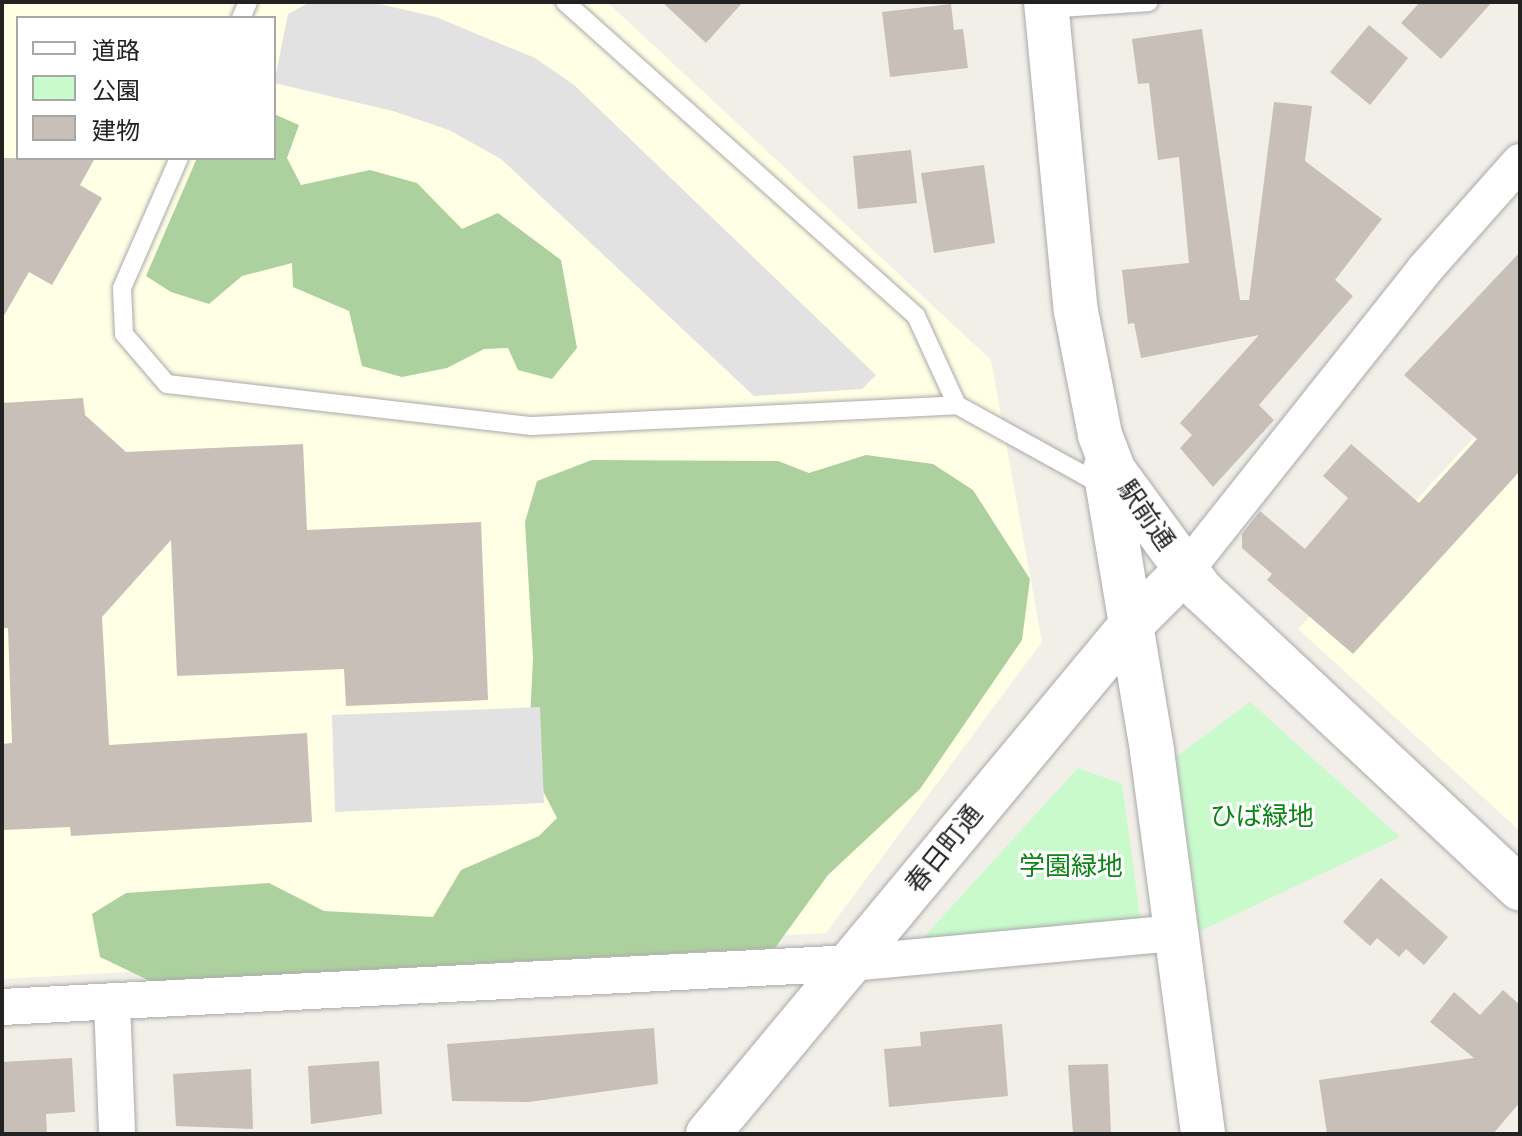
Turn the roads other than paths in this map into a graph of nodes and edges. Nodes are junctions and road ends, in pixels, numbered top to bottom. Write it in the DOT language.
graph roads {
  1 [pos="565,2"];
  2 [pos="1149,2"];
  3 [pos="1047,6"];
  4 [pos="178,160"];
  5 [pos="1520,162"];
  6 [pos="957,405"];
  7 [pos="1100,435"];
  8 [pos="1109,488"];
  9 [pos="1185,571"];
  10 [pos="1132,624"];
  11 [pos="1520,889"];
  12 [pos="1178,933"];
  13 [pos="852,963"];
  14 [pos="112,1001"];
  15 [pos="2,1007"];
  16 [pos="117,1134"];
  17 [pos="708,1134"];
  18 [pos="1203,1134"];
  1 -- 6 [label="lane"];
  2 -- 3 [label="lane"];
  3 -- 7 [label="street, 駅前通"];
  4 -- 6 [label="lane"];
  5 -- 9 [label="street"];
  6 -- 8 [label="lane"];
  7 -- 8 [label="street"];
  7 -- 9 [label="street, 駅前通"];
  8 -- 10 [label="street"];
  9 -- 10 [label="street, 春日町通"];
  9 -- 11 [label="street, 駅前通"];
  10 -- 12 [label="street"];
  10 -- 13 [label="street, 春日町通"];
  12 -- 13 [label="street"];
  12 -- 18 [label="street"];
  13 -- 14 [label="street"];
  13 -- 17 [label="street, 春日町通"];
  14 -- 15 [label="street"];
  14 -- 16 [label="street"];
}
